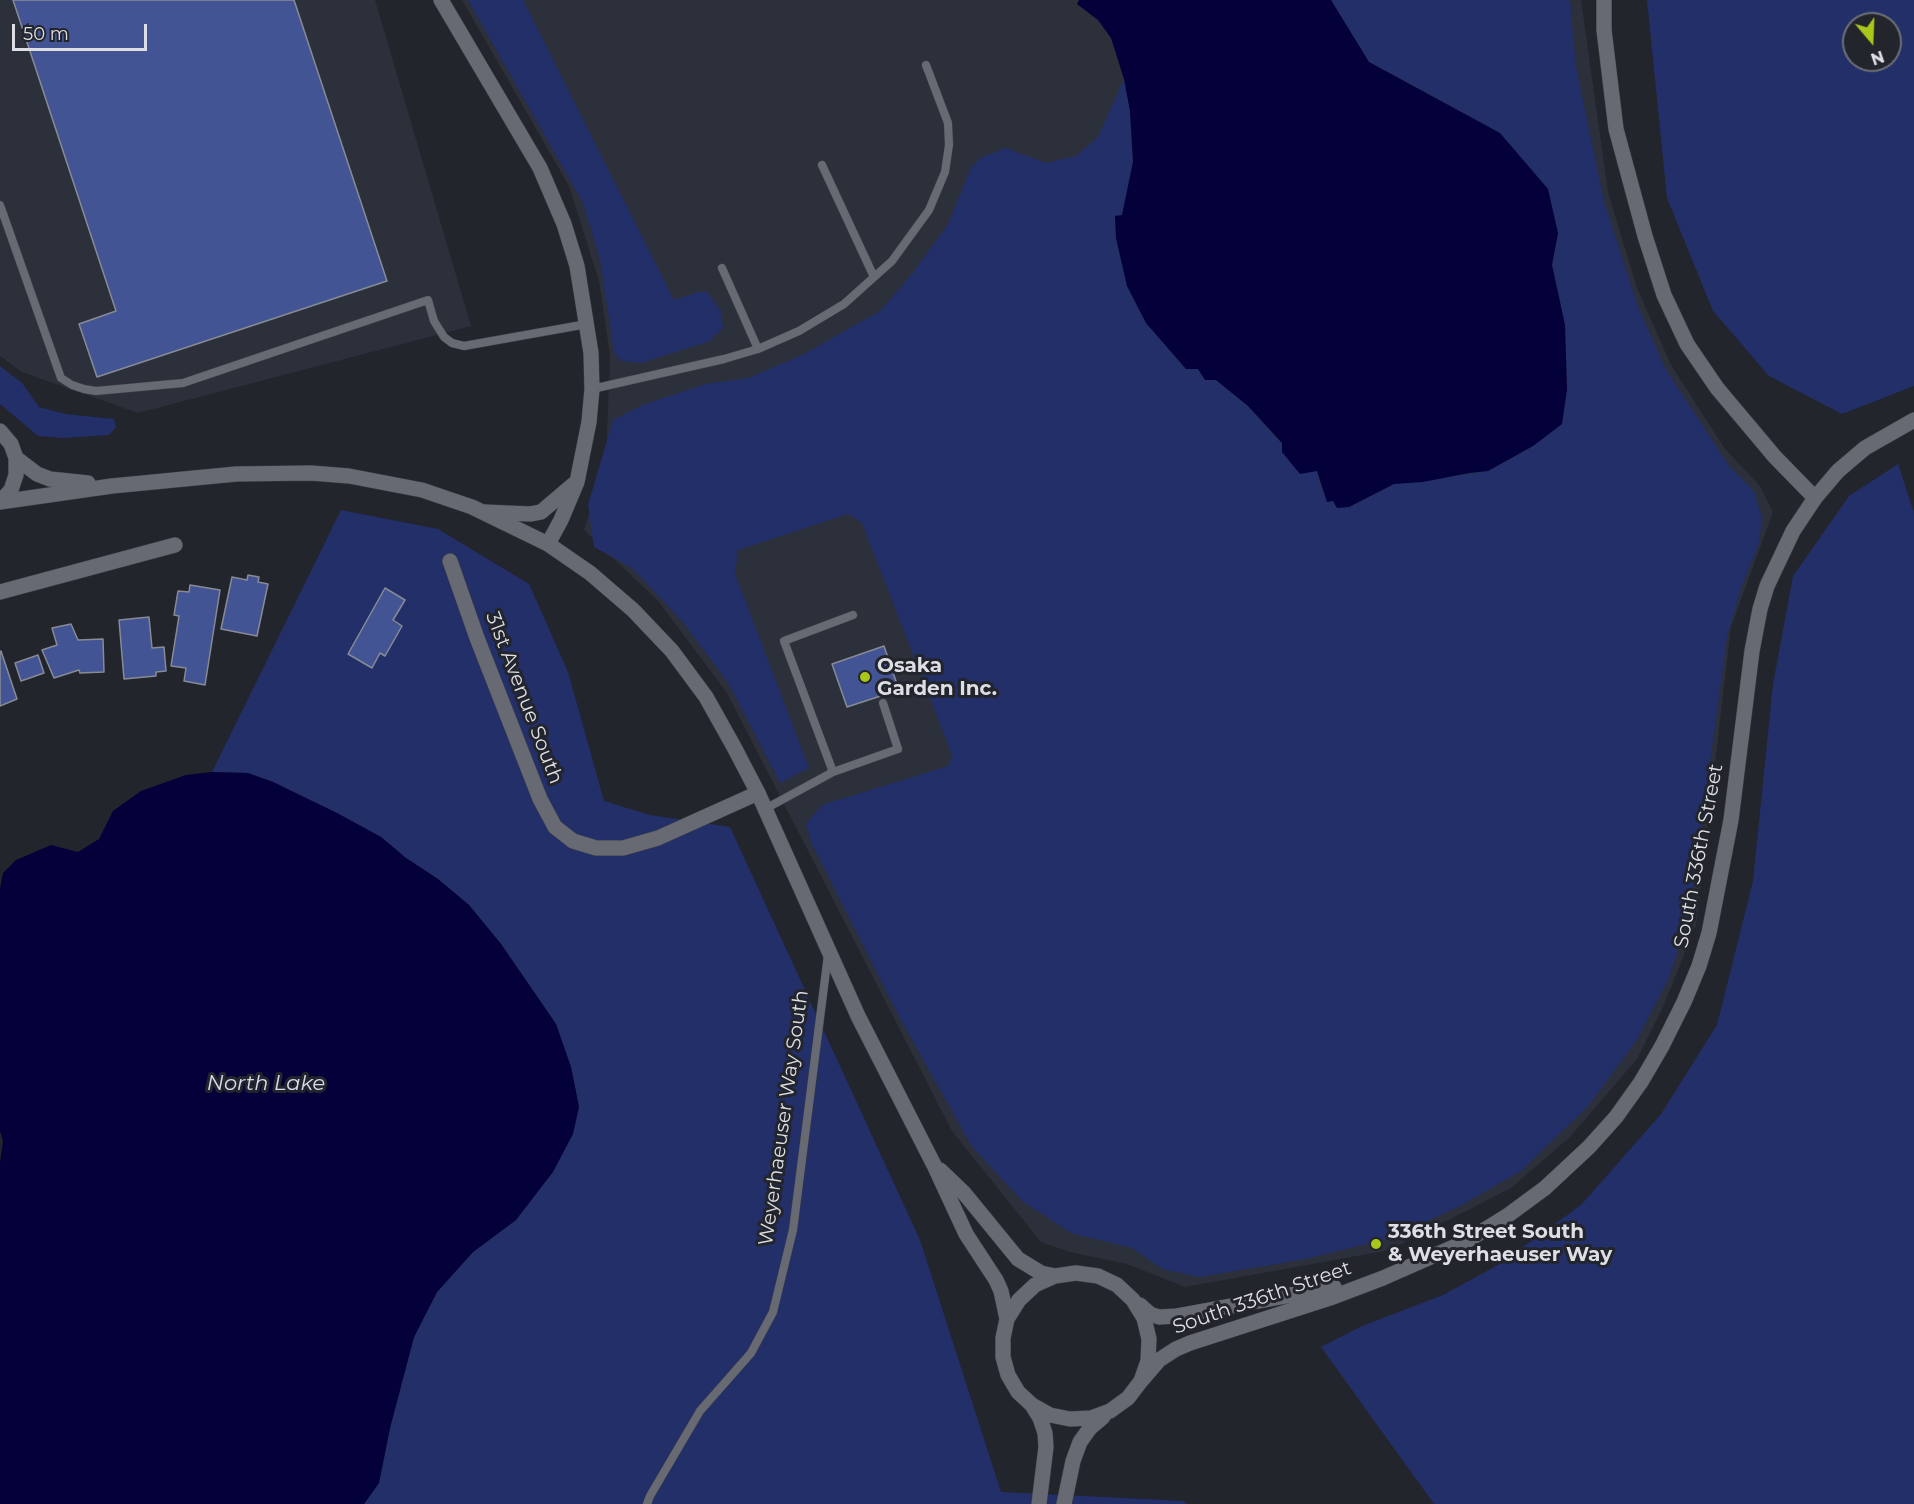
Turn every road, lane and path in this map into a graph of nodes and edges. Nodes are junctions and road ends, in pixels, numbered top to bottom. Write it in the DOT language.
graph roads {
  1 [pos="441,0"];
  2 [pos="1604,0"];
  3 [pos="926,65"];
  4 [pos="822,165"];
  5 [pos="0,205"];
  6 [pos="722,268"];
  7 [pos="874,277"];
  8 [pos="587,324"];
  9 [pos="758,349"];
  10 [pos="592,389"];
  11 [pos="1914,420"];
  12 [pos="0,431"];
  13 [pos="16,458"];
  14 [pos="577,482"];
  15 [pos="112,486"];
  16 [pos="1815,498"];
  17 [pos="0,502"];
  18 [pos="484,512"];
  19 [pos="548,544"];
  20 [pos="176,545"];
  21 [pos="450,561"];
  22 [pos="0,592"];
  23 [pos="853,615"];
  24 [pos="883,703"];
  25 [pos="833,772"];
  26 [pos="758,793"];
  27 [pos="765,809"];
  28 [pos="828,950"];
  29 [pos="934,1165"];
  30 [pos="1406,1267"];
  31 [pos="1055,1276"];
  32 [pos="1133,1300"];
  33 [pos="1007,1319"];
  34 [pos="1141,1381"];
  35 [pos="1032,1405"];
  36 [pos="1110,1411"];
  37 [pos="647,1504"];
  38 [pos="1038,1504"];
  39 [pos="1064,1504"];
  1 -- 8 [label="street"];
  2 -- 16 [label="street"];
  3 -- 7 [label="lane"];
  4 -- 7 [label="lane"];
  5 -- 8 [label="lane"];
  6 -- 9 [label="lane"];
  7 -- 9 [label="lane"];
  8 -- 10 [label="street"];
  9 -- 10 [label="lane"];
  10 -- 14 [label="street"];
  11 -- 16 [label="street, South 336th Street"];
  12 -- 13 [label="street"];
  13 -- 15 [label="street"];
  13 -- 17 [label="street"];
  14 -- 18 [label="street"];
  14 -- 19 [label="street"];
  15 -- 17 [label="street"];
  15 -- 18 [label="street"];
  16 -- 30 [label="street, South 336th Street"];
  18 -- 19 [label="street"];
  19 -- 26 [label="street"];
  20 -- 22 [label="street"];
  21 -- 26 [label="street, 31st Avenue South"];
  23 -- 25 [label="lane"];
  24 -- 25 [label="lane"];
  25 -- 27 [label="lane"];
  26 -- 27 [label="street"];
  27 -- 28 [label="street"];
  28 -- 29 [label="street"];
  28 -- 37 [label="lane, Weyerhaeuser Way South"];
  29 -- 31 [label="street"];
  29 -- 33 [label="street"];
  30 -- 32 [label="street, South 336th Street"];
  30 -- 34 [label="street, South 336th Street"];
  31 -- 32 [label="street"];
  31 -- 33 [label="street"];
  32 -- 34 [label="street"];
  33 -- 35 [label="street"];
  34 -- 36 [label="street"];
  35 -- 36 [label="street"];
  35 -- 38 [label="street"];
  36 -- 39 [label="street"];
}
